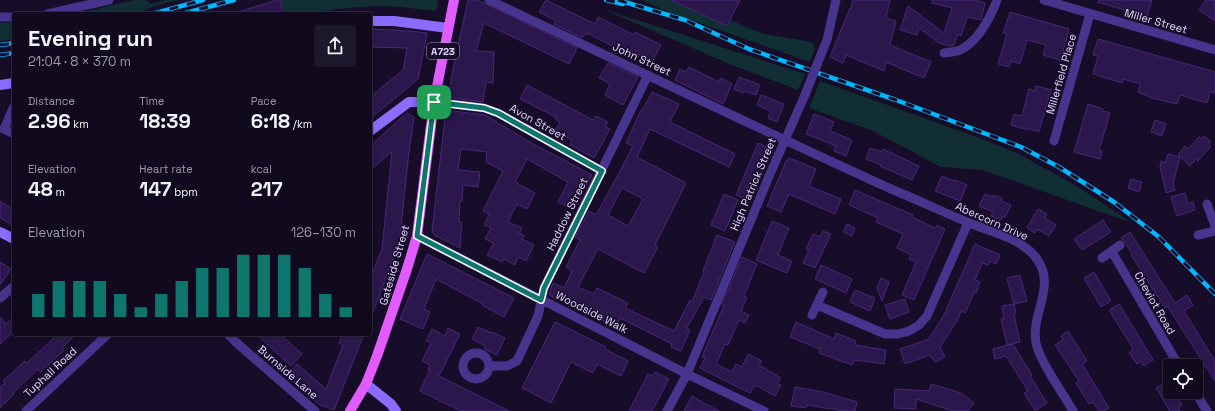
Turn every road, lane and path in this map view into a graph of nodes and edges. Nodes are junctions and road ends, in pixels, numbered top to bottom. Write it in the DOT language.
graph roads {
  1 [pos="109,0"];
  2 [pos="454,0"];
  3 [pos="489,0"];
  4 [pos="835,0"];
  5 [pos="997,0"];
  6 [pos="1044,0"];
  7 [pos="56,12"];
  8 [pos="1090,14"];
  9 [pos="0,17"];
  10 [pos="12,17"];
  11 [pos="372,21"];
  12 [pos="448,28"];
  13 [pos="1215,50"];
  14 [pos="944,52"];
  15 [pos="648,75"];
  16 [pos="12,83"];
  17 [pos="0,85"];
  18 [pos="434,102"];
  19 [pos="12,111"];
  20 [pos="372,130"];
  21 [pos="12,133"];
  22 [pos="784,141"];
  23 [pos="1054,141"];
  24 [pos="602,171"];
  25 [pos="1207,204"];
  26 [pos="968,223"];
  27 [pos="1215,226"];
  28 [pos="1215,231"];
  29 [pos="0,232"];
  30 [pos="1198,235"];
  31 [pos="417,236"];
  32 [pos="12,238"];
  33 [pos="1120,245"];
  34 [pos="1112,252"];
  35 [pos="1102,258"];
  36 [pos="12,288"];
  37 [pos="822,292"];
  38 [pos="0,298"];
  39 [pos="541,300"];
  40 [pos="817,305"];
  41 [pos="812,315"];
  42 [pos="106,336"];
  43 [pos="230,336"];
  44 [pos="1175,359"];
  45 [pos="489,366"];
  46 [pos="688,374"];
  47 [pos="366,384"];
  48 [pos="1199,399"];
  49 [pos="760,410"];
  50 [pos="26,411"];
  51 [pos="315,411"];
  52 [pos="350,411"];
  53 [pos="396,411"];
  54 [pos="667,411"];
  55 [pos="1073,411"];
  56 [pos="1206,411"];
  1 -- 7 [label="street"];
  2 -- 12 [label="main road, A723"];
  3 -- 15 [label="street, John Street"];
  4 -- 22 [label="street, High Patrick Street, bridge"];
  5 -- 14 [label="street"];
  6 -- 8 [label="street, Miller Street"];
  8 -- 13 [label="street, Miller Street"];
  8 -- 23 [label="street, Millerfield Place"];
  9 -- 10 [label="street"];
  11 -- 12 [label="street"];
  12 -- 18 [label="main road, A723"];
  15 -- 22 [label="street, John Street"];
  15 -- 24 [label="street, Haddow Street"];
  16 -- 17 [label="street"];
  18 -- 20 [label="street"];
  18 -- 24 [label="street, Avon Street"];
  18 -- 31 [label="main road, Gateside Street / A723"];
  19 -- 21 [label="street"];
  22 -- 26 [label="street, Abercorn Drive"];
  22 -- 46 [label="street, High Patrick Street"];
  24 -- 39 [label="street, Haddow Street"];
  25 -- 27 [label="street"];
  26 -- 40 [label="street"];
  26 -- 55 [label="street, Abercorn Drive"];
  28 -- 30 [label="street"];
  29 -- 32 [label="street"];
  31 -- 39 [label="street, Woodside Walk"];
  31 -- 47 [label="main road, Gateside Street / A723"];
  33 -- 34 [label="street"];
  34 -- 35 [label="street"];
  34 -- 44 [label="street, Cheviot Road"];
  36 -- 38 [label="street"];
  37 -- 40 [label="street"];
  39 -- 45 [label="street, Haddow Street"];
  39 -- 46 [label="street, Woodside Walk"];
  40 -- 41 [label="street"];
  42 -- 50 [label="street, Tuphall Road"];
  43 -- 51 [label="street, Burnside Lane"];
  46 -- 49 [label="street, Woodside Walk"];
  46 -- 54 [label="street, High Patrick Street"];
  47 -- 52 [label="main road, A723"];
  47 -- 53 [label="street"];
  48 -- 56 [label="street"];
}
